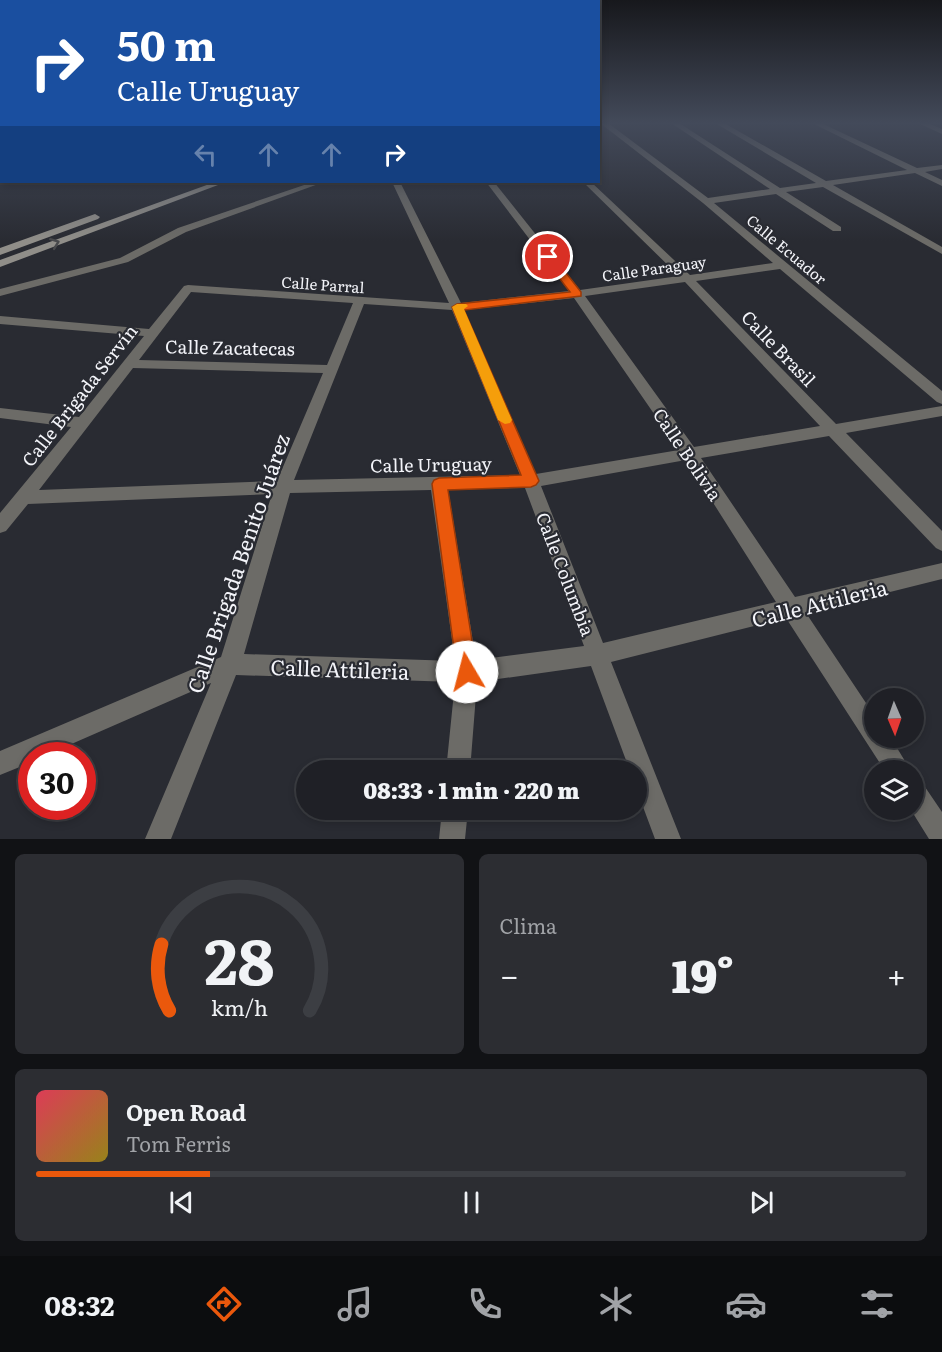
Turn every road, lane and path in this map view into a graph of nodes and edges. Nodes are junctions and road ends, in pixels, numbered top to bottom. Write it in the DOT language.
graph roads {
  1 [pos="655,162"];
  2 [pos="735,162"];
  3 [pos="786,162"];
  4 [pos="898,162"];
  5 [pos="942,167"];
  6 [pos="917,171"];
  7 [pos="194,183"];
  8 [pos="219,183"];
  9 [pos="317,183"];
  10 [pos="396,183"];
  11 [pos="491,183"];
  12 [pos="588,183"];
  13 [pos="942,183"];
  14 [pos="826,185"];
  15 [pos="780,191"];
  16 [pos="706,201"];
  17 [pos="837,229"];
  18 [pos="942,251"];
  19 [pos="0,252"];
  20 [pos="0,264"];
  21 [pos="783,265"];
  22 [pos="687,278"];
  23 [pos="188,288"];
  24 [pos="0,293"];
  25 [pos="577,294"];
  26 [pos="359,302"];
  27 [pos="457,307"];
  28 [pos="0,320"];
  29 [pos="153,333"];
  30 [pos="128,364"];
  31 [pos="331,369"];
  32 [pos="942,399"];
  33 [pos="942,411"];
  34 [pos="0,413"];
  35 [pos="83,423"];
  36 [pos="832,429"];
  37 [pos="691,455"];
  38 [pos="531,481"];
  39 [pos="439,484"];
  40 [pos="283,487"];
  41 [pos="24,497"];
  42 [pos="0,526"];
  43 [pos="942,543"];
  44 [pos="942,571"];
  45 [pos="790,609"];
  46 [pos="597,655"];
  47 [pos="230,664"];
  48 [pos="467,672"];
  49 [pos="864,718"];
  50 [pos="459,760"];
  51 [pos="0,763"];
  52 [pos="924,808"];
  53 [pos="454,820"];
  54 [pos="942,835"];
  55 [pos="158,839"];
  56 [pos="452,839"];
  57 [pos="668,839"];
  1 -- 16 [label="street, Calle Ecuador"];
  2 -- 15 [label="street"];
  3 -- 14 [label="street"];
  4 -- 6 [label="street"];
  5 -- 6 [label="street"];
  6 -- 13 [label="street"];
  6 -- 14 [label="street"];
  7 -- 19 [label="main road"];
  20 -- 8 [label="main road, one-way"];
  9 -- 24 [label="street"];
  10 -- 27 [label="street, Calle Columbia"];
  11 -- 25 [label="street, Calle Bolivia"];
  12 -- 22 [label="street, Calle Brasil"];
  14 -- 15 [label="street"];
  14 -- 18 [label="street"];
  15 -- 16 [label="street"];
  15 -- 17 [label="street"];
  16 -- 21 [label="street, Calle Ecuador"];
  21 -- 22 [label="street, Calle Paraguay"];
  21 -- 32 [label="street, Calle Ecuador"];
  22 -- 25 [label="street, Calle Paraguay"];
  22 -- 36 [label="street, Calle Brasil"];
  23 -- 26 [label="street, Calle Parral"];
  23 -- 29 [label="street, Calle Brigada Servín"];
  25 -- 27 [label="street, Calle Paraguay"];
  25 -- 37 [label="street, Calle Bolivia"];
  26 -- 27 [label="street, Calle Parral"];
  26 -- 31 [label="street, Calle Brigada Benito Juárez"];
  27 -- 38 [label="street, Calle Columbia"];
  28 -- 29 [label="street"];
  29 -- 30 [label="street, Calle Brigada Servín"];
  30 -- 31 [label="street, Calle Zacatecas"];
  30 -- 35 [label="street, Calle Brigada Servín"];
  31 -- 40 [label="street, Calle Brigada Benito Juárez"];
  33 -- 36 [label="street, Calle Uruguay"];
  34 -- 35 [label="street"];
  35 -- 41 [label="street, Calle Brigada Servín"];
  36 -- 37 [label="street, Calle Uruguay"];
  36 -- 43 [label="street, Calle Brasil"];
  37 -- 38 [label="street, Calle Uruguay"];
  37 -- 45 [label="street, Calle Bolivia"];
  38 -- 39 [label="street, Calle Uruguay"];
  38 -- 46 [label="street, Calle Columbia"];
  39 -- 40 [label="street, Calle Uruguay"];
  39 -- 48 [label="street"];
  40 -- 41 [label="street, Calle Uruguay"];
  40 -- 47 [label="street, Calle Brigada Benito Juárez"];
  41 -- 42 [label="street, Calle Brigada Servín"];
  44 -- 45 [label="street, Calle Attileria"];
  45 -- 46 [label="street, Calle Attileria"];
  45 -- 49 [label="street, Calle Bolivia"];
  46 -- 48 [label="street, Calle Attileria"];
  46 -- 57 [label="street, Calle Columbia"];
  47 -- 48 [label="street, Calle Attileria"];
  47 -- 51 [label="street, Calle Attileria"];
  47 -- 55 [label="street, Calle Brigada Benito Juárez"];
  48 -- 50 [label="street"];
  52 -- 54 [label="street"];
  53 -- 56 [label="street"];
}
